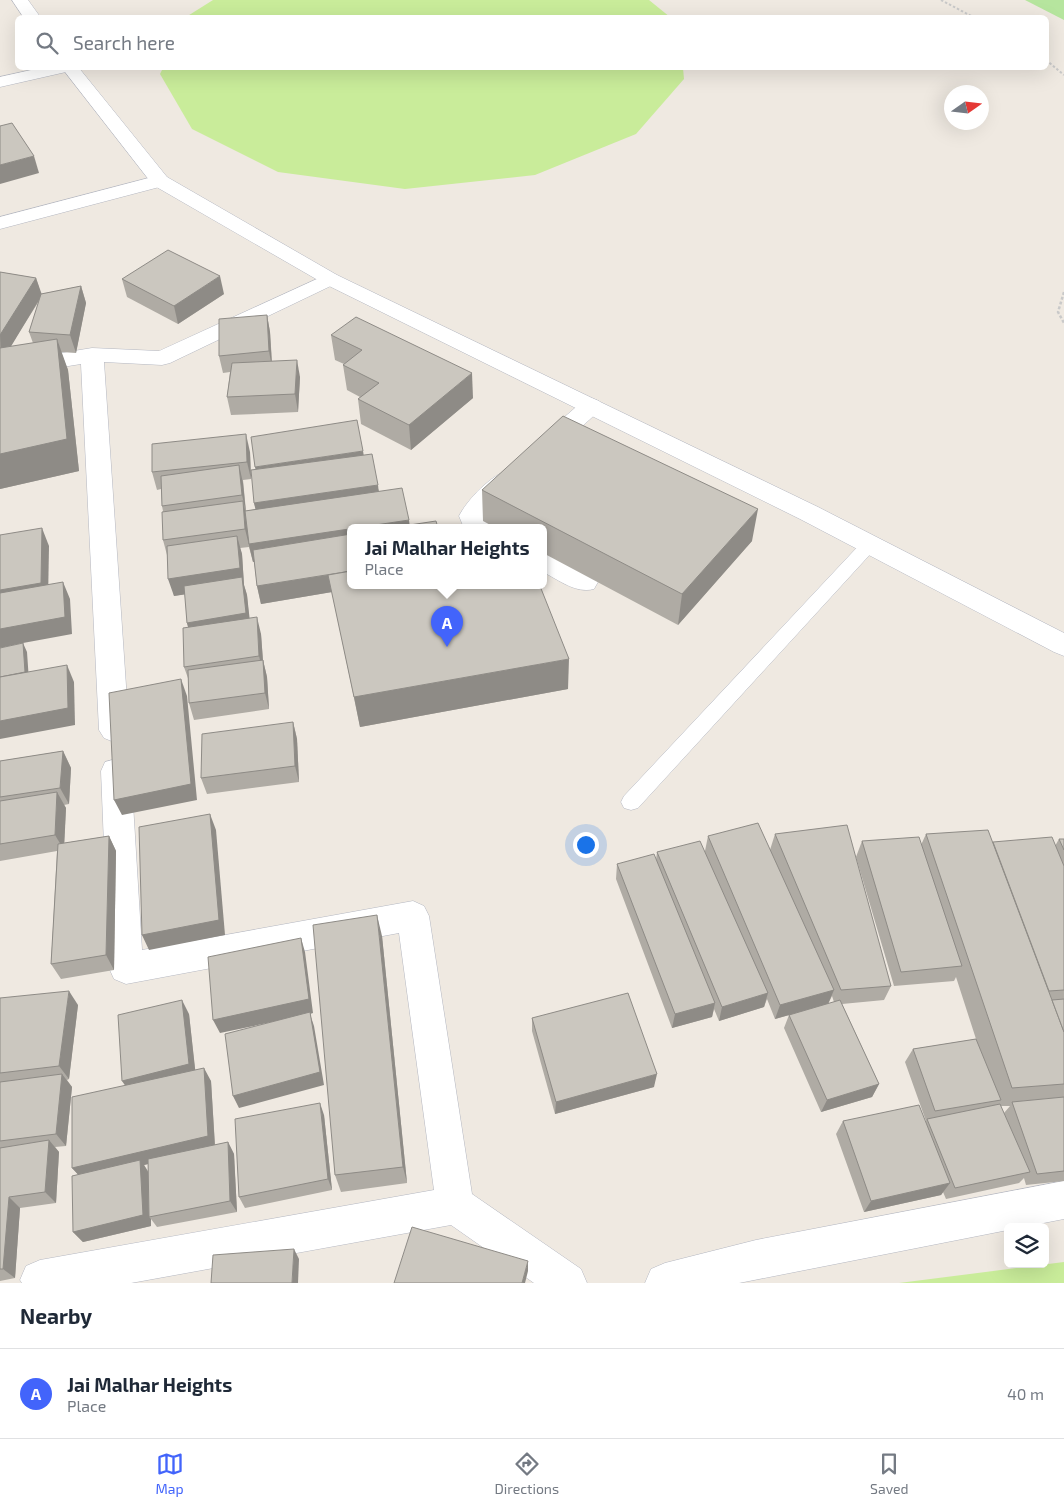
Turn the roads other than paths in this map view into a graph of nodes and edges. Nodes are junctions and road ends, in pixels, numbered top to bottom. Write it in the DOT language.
graph roads {
  1 [pos="20,0"];
  2 [pos="30,15"];
  3 [pos="51,70"];
  4 [pos="72,70"];
  5 [pos="0,82"];
  6 [pos="160,181"];
  7 [pos="0,223"];
  8 [pos="330,278"];
  9 [pos="92,355"];
  10 [pos="0,370"];
  11 [pos="591,406"];
  12 [pos="474,524"];
  13 [pos="870,545"];
  14 [pos="547,562"];
  15 [pos="585,582"];
  16 [pos="1064,645"];
  17 [pos="631,802"];
  18 [pos="1064,1200"];
  19 [pos="455,1205"];
  20 [pos="40,1280"];
  21 [pos="567,1283"];
  22 [pos="665,1283"];
  1 -- 2 [label="street"];
  3 -- 5 [label="street"];
  4 -- 6 [label="street"];
  6 -- 7 [label="street"];
  6 -- 8 [label="street"];
  8 -- 9 [label="street"];
  8 -- 11 [label="street"];
  9 -- 10 [label="street"];
  9 -- 19 [label="street"];
  11 -- 12 [label="street"];
  11 -- 13 [label="street"];
  13 -- 16 [label="street"];
  13 -- 17 [label="lane"];
  14 -- 15 [label="street"];
  18 -- 22 [label="street"];
  19 -- 20 [label="street"];
  19 -- 21 [label="street"];
}
